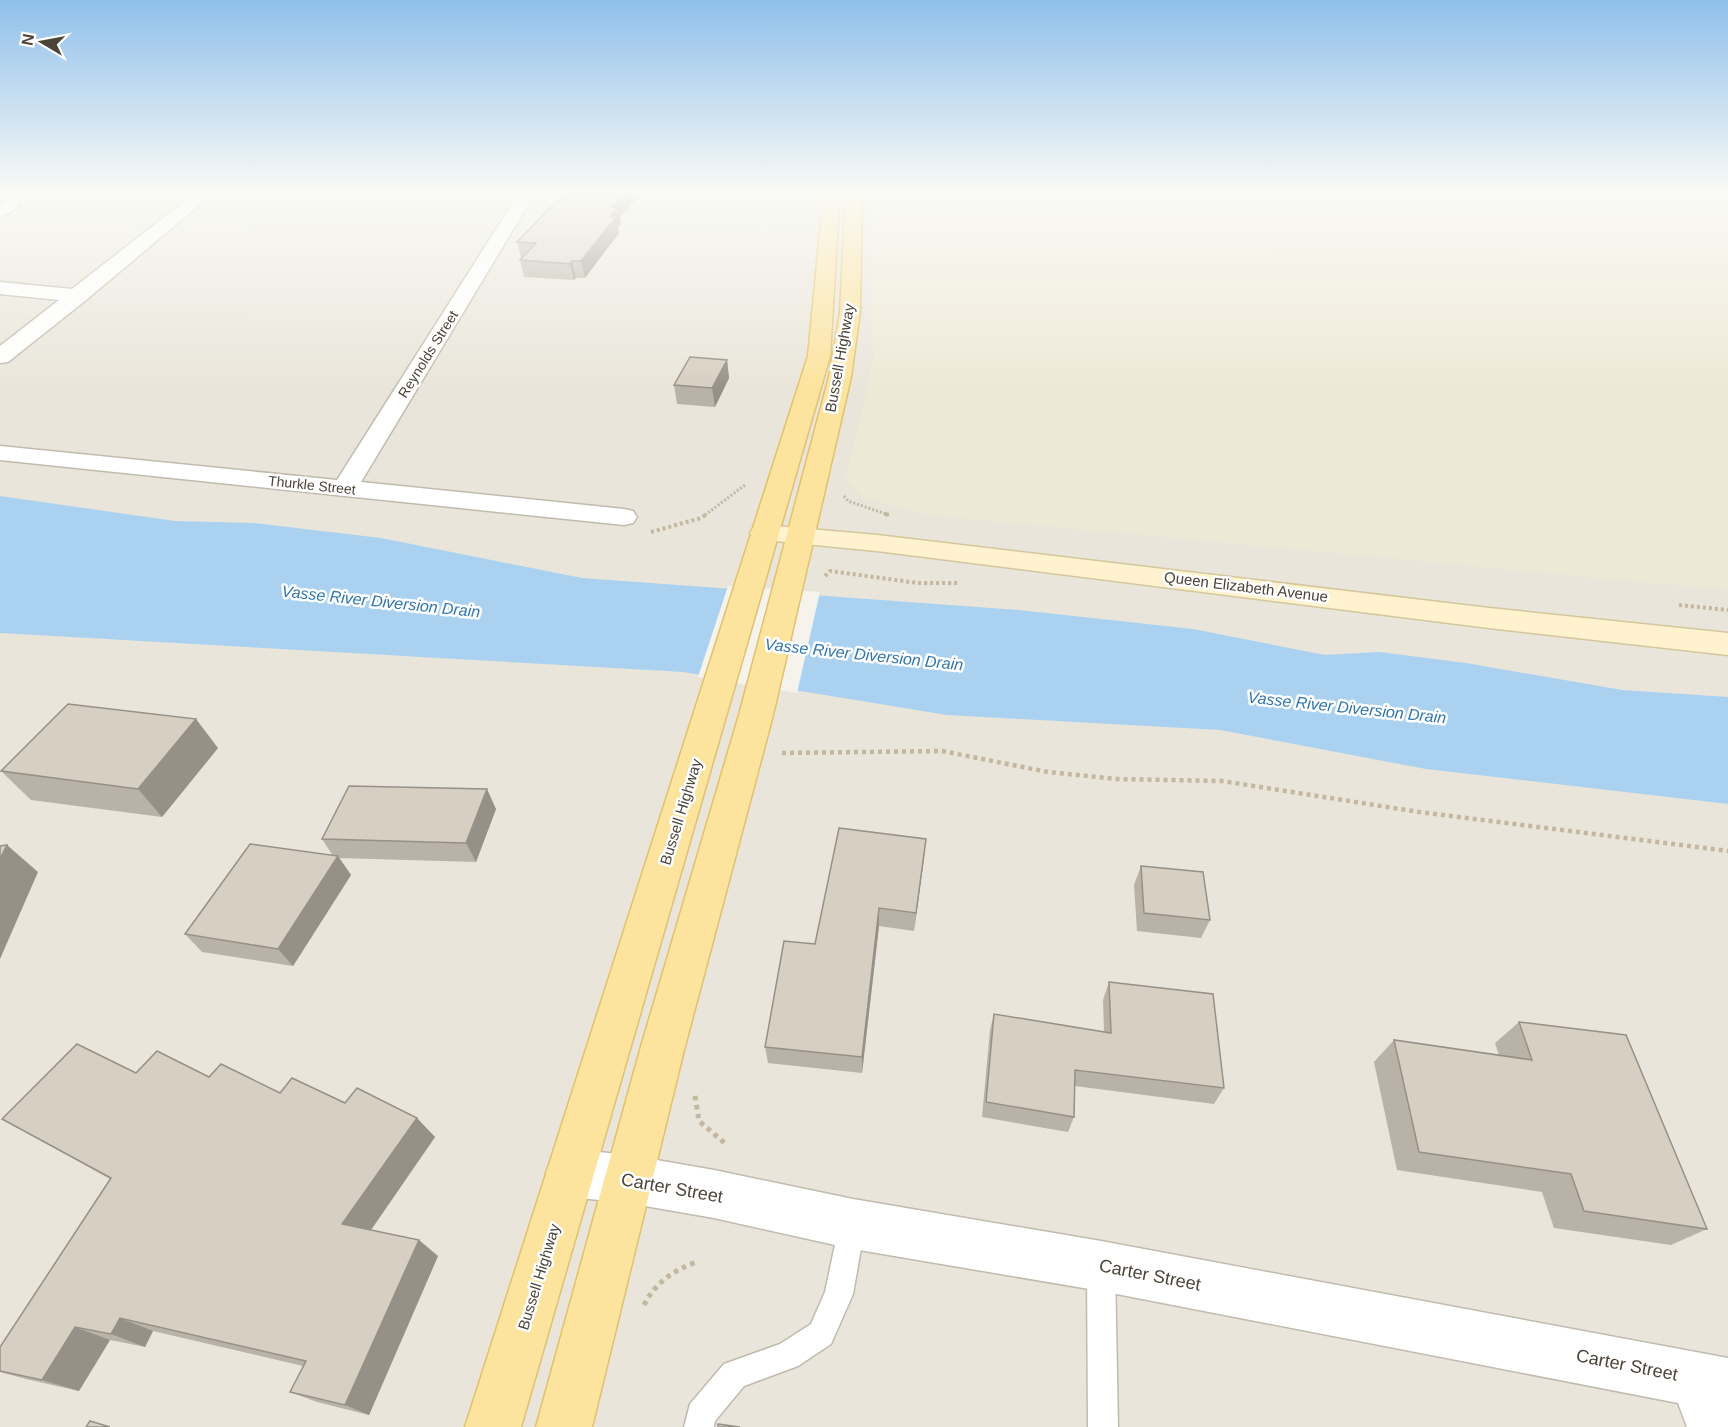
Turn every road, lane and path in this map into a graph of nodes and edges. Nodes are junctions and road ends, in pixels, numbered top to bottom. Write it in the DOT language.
graph roads {
  1 [pos="127,257"];
  2 [pos="488,257"];
  3 [pos="827,257"];
  4 [pos="852,257"];
  5 [pos="0,288"];
  6 [pos="79,296"];
  7 [pos="0,357"];
  8 [pos="0,453"];
  9 [pos="345,488"];
  10 [pos="624,517"];
  11 [pos="765,533"];
  12 [pos="801,535"];
  13 [pos="1728,644"];
  14 [pos="772,753"];
  15 [pos="1728,851"];
  16 [pos="570,1173"];
  17 [pos="628,1179"];
  18 [pos="853,1224"];
  19 [pos="696,1262"];
  20 [pos="1101,1266"];
  21 [pos="639,1317"];
  22 [pos="1712,1382"];
  23 [pos="493,1427"];
  24 [pos="564,1427"];
  25 [pos="699,1427"];
  26 [pos="1103,1427"];
  27 [pos="1715,1427"];
  1 -- 6 [label="street"];
  2 -- 9 [label="street, Reynolds Street"];
  3 -- 11 [label="main road, Bussell Highway"];
  4 -- 12 [label="main road, Bussell Highway"];
  5 -- 6 [label="street"];
  6 -- 7 [label="street"];
  8 -- 9 [label="street, Thurkle Street"];
  9 -- 10 [label="street, Thurkle Street"];
  11 -- 12 [label="street, Queen Elizabeth Avenue"];
  11 -- 16 [label="main road, Bussell Highway"];
  12 -- 13 [label="street, Queen Elizabeth Avenue"];
  12 -- 17 [label="main road, Bussell Highway"];
  14 -- 15 [label="path"];
  16 -- 17 [label="street, Carter Street"];
  16 -- 23 [label="main road, Bussell Highway"];
  17 -- 18 [label="street, Carter Street"];
  17 -- 24 [label="main road, Bussell Highway"];
  18 -- 20 [label="street, Carter Street"];
  18 -- 25 [label="lane"];
  19 -- 21 [label="path"];
  20 -- 22 [label="street, Carter Street"];
  20 -- 26 [label="lane"];
  22 -- 27 [label="street"];
}
